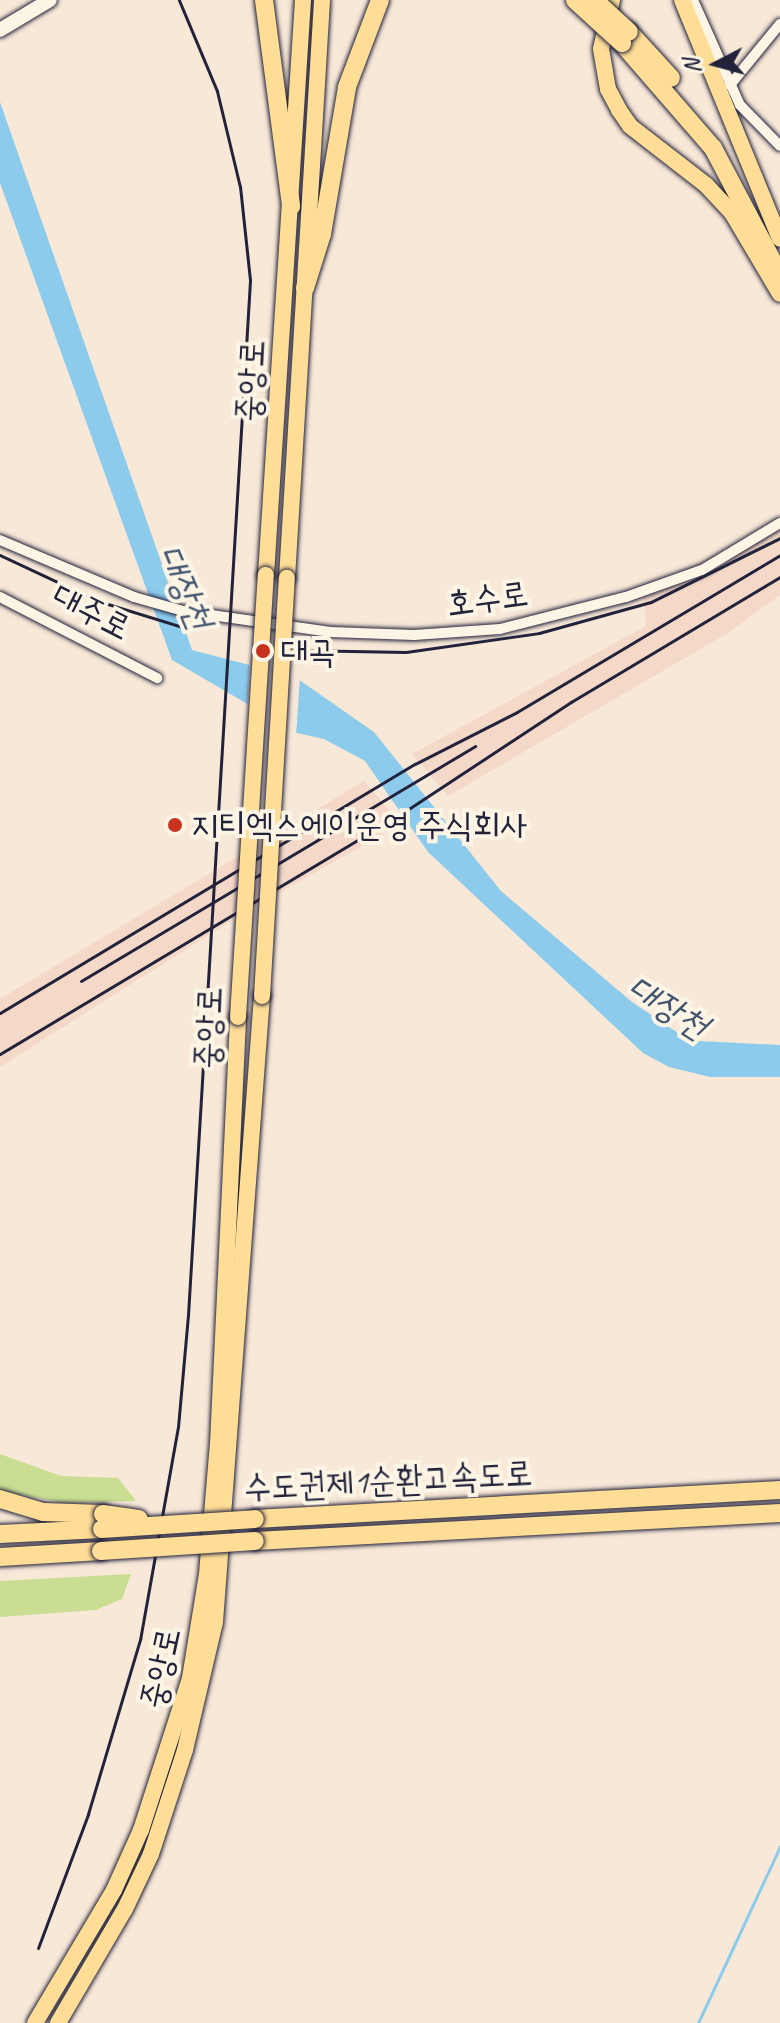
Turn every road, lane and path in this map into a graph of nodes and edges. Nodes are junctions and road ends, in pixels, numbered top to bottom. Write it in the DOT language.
graph roads {
  1 [pos="50,0"];
  2 [pos="264,0"];
  3 [pos="303,0"];
  4 [pos="322,0"];
  5 [pos="380,0"];
  6 [pos="575,0"];
  7 [pos="594,0"];
  8 [pos="612,0"];
  9 [pos="682,0"];
  10 [pos="693,0"];
  11 [pos="780,24"];
  12 [pos="0,30"];
  13 [pos="626,37"];
  14 [pos="730,85"];
  15 [pos="780,146"];
  16 [pos="291,206"];
  17 [pos="780,239"];
  18 [pos="780,257"];
  19 [pos="780,275"];
  20 [pos="305,288"];
  21 [pos="780,294"];
  22 [pos="780,523"];
  23 [pos="0,540"];
  24 [pos="0,597"];
  25 [pos="157,678"];
  26 [pos="780,1490"];
  27 [pos="0,1499"];
  28 [pos="780,1513"];
  29 [pos="103,1522"];
  30 [pos="0,1534"];
  31 [pos="5,1557"];
  32 [pos="35,2023"];
  33 [pos="58,2023"];
  1 -- 12 [label="street"];
  2 -- 16 [label="highway"];
  3 -- 16 [label="main road, 중앙로"];
  4 -- 20 [label="main road, 중앙로"];
  5 -- 20 [label="highway"];
  6 -- 13 [label="highway, bridge"];
  7 -- 13 [label="highway, bridge"];
  8 -- 21 [label="main road"];
  9 -- 17 [label="main road"];
  10 -- 14 [label="street"];
  11 -- 14 [label="street"];
  13 -- 18 [label="highway"];
  13 -- 19 [label="highway"];
  14 -- 15 [label="street"];
  16 -- 32 [label="main road, 중앙로, bridge"];
  20 -- 33 [label="main road, 중앙로, bridge"];
  22 -- 23 [label="street, 호수로"];
  24 -- 25 [label="street, 대주로"];
  26 -- 29 [label="highway, 수도권제1순환고속도로, bridge"];
  27 -- 29 [label="highway"];
  28 -- 31 [label="highway, 수도권제1순환고속도로, bridge"];
  29 -- 30 [label="highway, 수도권제1순환고속도로"];
}
